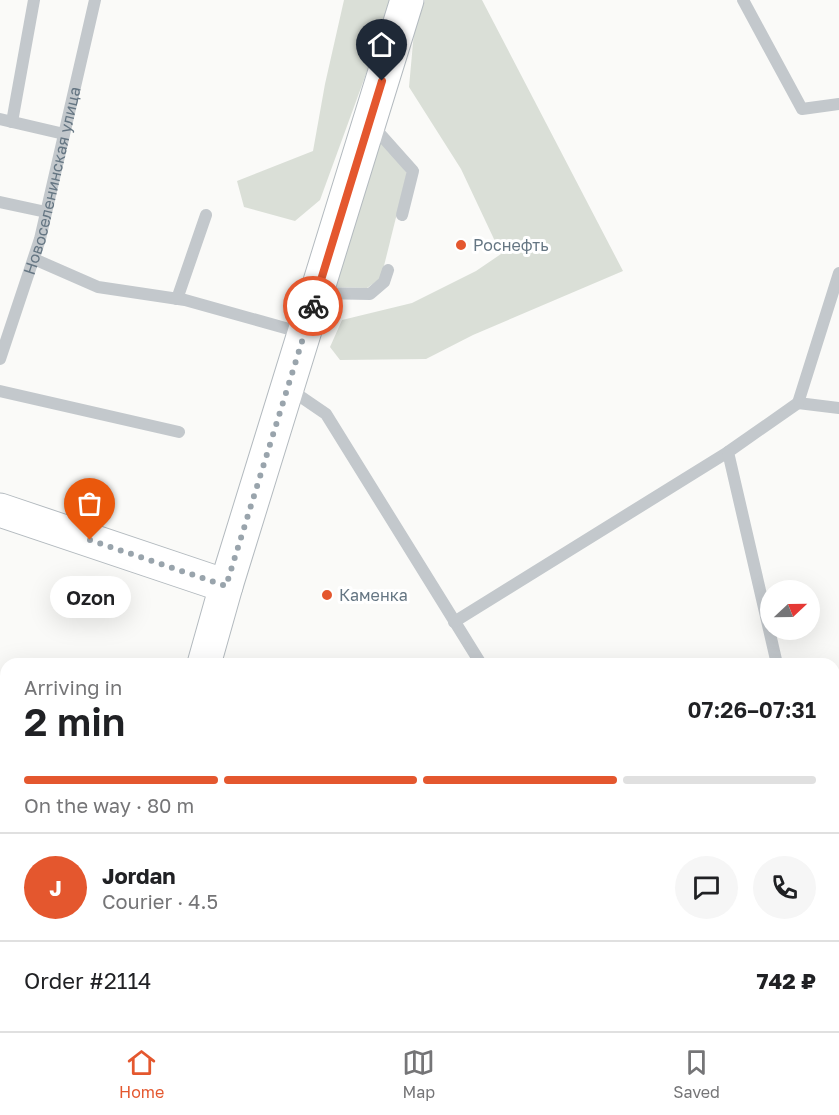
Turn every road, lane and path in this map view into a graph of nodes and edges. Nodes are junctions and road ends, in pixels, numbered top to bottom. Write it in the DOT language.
graph roads {
  1 [pos="34,0"];
  2 [pos="94,0"];
  3 [pos="407,0"];
  4 [pos="743,0"];
  5 [pos="839,104"];
  6 [pos="6,120"];
  7 [pos="369,122"];
  8 [pos="64,134"];
  9 [pos="0,202"];
  10 [pos="46,212"];
  11 [pos="206,215"];
  12 [pos="402,215"];
  13 [pos="34,259"];
  14 [pos="388,270"];
  15 [pos="839,273"];
  16 [pos="316,293"];
  17 [pos="177,299"];
  18 [pos="304,333"];
  19 [pos="0,358"];
  20 [pos="287,387"];
  21 [pos="0,391"];
  22 [pos="798,403"];
  23 [pos="839,408"];
  24 [pos="179,432"];
  25 [pos="728,452"];
  26 [pos="0,510"];
  27 [pos="226,586"];
  28 [pos="454,622"];
  29 [pos="206,658"];
  30 [pos="477,658"];
  31 [pos="776,658"];
  1 -- 6 [label="lane"];
  2 -- 8 [label="lane, Новоселенинская улица"];
  3 -- 7 [label="main road"];
  4 -- 5 [label="lane"];
  6 -- 8 [label="lane"];
  7 -- 12 [label="lane"];
  7 -- 16 [label="main road"];
  8 -- 10 [label="lane, Новоселенинская улица"];
  9 -- 10 [label="lane"];
  10 -- 13 [label="lane, Новоселенинская улица"];
  11 -- 17 [label="lane"];
  13 -- 17 [label="lane"];
  13 -- 19 [label="lane, Новоселенинская улица"];
  14 -- 16 [label="lane"];
  15 -- 22 [label="lane"];
  16 -- 18 [label="main road"];
  17 -- 18 [label="lane"];
  18 -- 20 [label="main road"];
  20 -- 27 [label="main road"];
  20 -- 28 [label="lane"];
  21 -- 24 [label="lane"];
  22 -- 23 [label="lane"];
  22 -- 25 [label="lane"];
  25 -- 28 [label="lane"];
  25 -- 31 [label="lane"];
  26 -- 27 [label="main road"];
  27 -- 29 [label="main road"];
  28 -- 30 [label="lane"];
}
